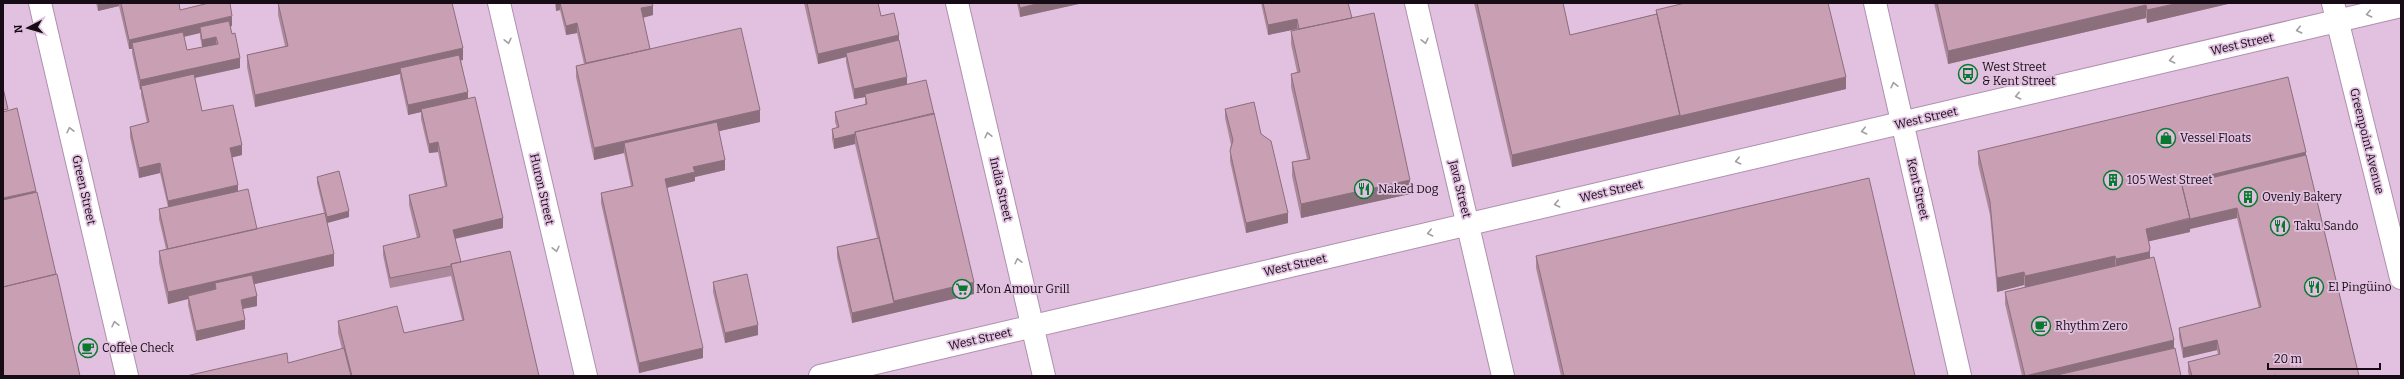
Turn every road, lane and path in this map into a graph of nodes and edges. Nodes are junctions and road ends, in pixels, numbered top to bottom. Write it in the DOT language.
graph roads {
  1 [pos="40,3"];
  2 [pos="499,3"];
  3 [pos="957,3"];
  4 [pos="1416,3"];
  5 [pos="1875,3"];
  6 [pos="2401,6"];
  7 [pos="2335,12"];
  8 [pos="1902,123"];
  9 [pos="1468,224"];
  10 [pos="2401,278"];
  11 [pos="1033,326"];
  12 [pos="127,376"];
  13 [pos="586,376"];
  14 [pos="820,376"];
  15 [pos="1044,376"];
  16 [pos="1504,376"];
  17 [pos="1960,376"];
  12 -- 1 [label="street, Green Street, one-way"];
  2 -- 13 [label="street, Huron Street, one-way"];
  11 -- 3 [label="street, India Street, one-way"];
  4 -- 9 [label="street, Java Street, one-way"];
  8 -- 5 [label="street, Kent Street, one-way"];
  6 -- 7 [label="street, West Street, one-way"];
  7 -- 8 [label="street, West Street, one-way"];
  7 -- 10 [label="street, Greenpoint Avenue"];
  8 -- 9 [label="street, West Street, one-way"];
  8 -- 17 [label="street, Kent Street"];
  9 -- 11 [label="street, West Street, one-way"];
  9 -- 16 [label="street, Java Street"];
  11 -- 14 [label="street, West Street"];
  11 -- 15 [label="street, India Street"];
}
